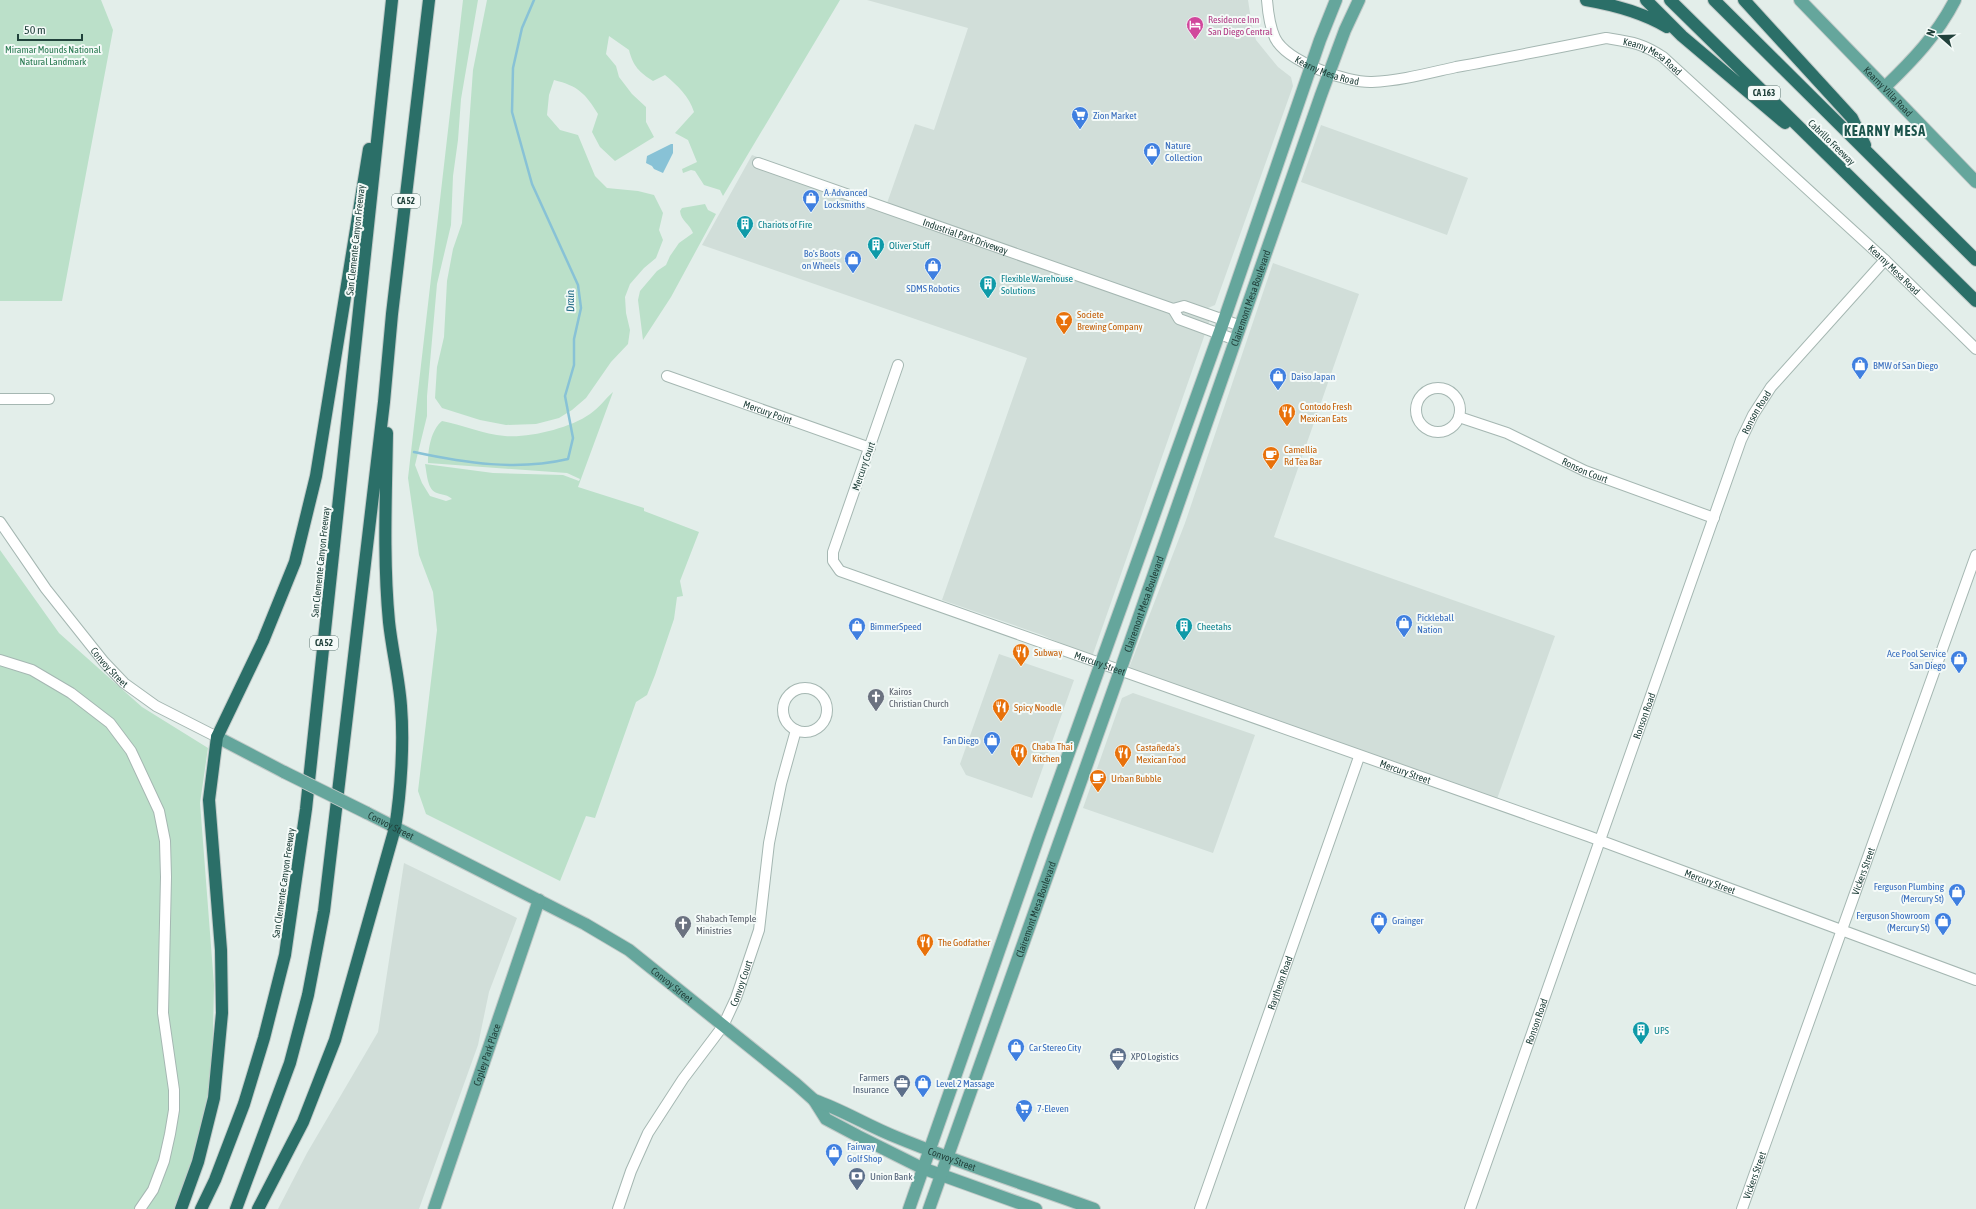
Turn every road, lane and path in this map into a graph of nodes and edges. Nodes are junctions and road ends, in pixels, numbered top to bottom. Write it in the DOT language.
graph roads {
  1 [pos="392,0"];
  2 [pos="429,0"];
  3 [pos="1266,0"];
  4 [pos="1336,0"];
  5 [pos="1359,0"];
  6 [pos="1586,0"];
  7 [pos="1646,0"];
  8 [pos="1670,0"];
  9 [pos="1714,0"];
  10 [pos="1744,0"];
  11 [pos="1800,0"];
  12 [pos="1955,0"];
  13 [pos="1682,36"];
  14 [pos="385,63"];
  15 [pos="1311,66"];
  16 [pos="1329,72"];
  17 [pos="1885,87"];
  18 [pos="1868,152"];
  19 [pos="758,163"];
  20 [pos="1976,182"];
  21 [pos="1859,186"];
  22 [pos="1885,260"];
  23 [pos="1976,260"];
  24 [pos="1976,302"];
  25 [pos="1173,309"];
  26 [pos="1224,320"];
  27 [pos="1241,326"];
  28 [pos="1219,334"];
  29 [pos="1236,340"];
  30 [pos="1976,349"];
  31 [pos="898,365"];
  32 [pos="667,376"];
  33 [pos="0,399"];
  34 [pos="49,399"];
  35 [pos="384,402"];
  36 [pos="1459,417"];
  37 [pos="870,448"];
  38 [pos="1714,518"];
  39 [pos="0,522"];
  40 [pos="1976,555"];
  41 [pos="835,566"];
  42 [pos="0,660"];
  43 [pos="1100,664"];
  44 [pos="1120,671"];
  45 [pos="796,730"];
  46 [pos="218,737"];
  47 [pos="1359,757"];
  48 [pos="396,828"];
  49 [pos="1600,841"];
  50 [pos="539,900"];
  51 [pos="1843,931"];
  52 [pos="1976,980"];
  53 [pos="723,1026"];
  54 [pos="814,1100"];
  55 [pos="929,1150"];
  56 [pos="947,1157"];
  57 [pos="922,1168"];
  58 [pos="941,1174"];
  59 [pos="140,1209"];
  60 [pos="181,1209"];
  61 [pos="201,1209"];
  62 [pos="236,1209"];
  63 [pos="258,1209"];
  64 [pos="434,1209"];
  65 [pos="618,1209"];
  66 [pos="909,1209"];
  67 [pos="929,1209"];
  68 [pos="1036,1209"];
  69 [pos="1094,1209"];
  70 [pos="1200,1209"];
  71 [pos="1470,1209"];
  72 [pos="1742,1209"];
  1 -- 14 [label="highway, San Clemente Canyon Freeway / CA 52"];
  2 -- 35 [label="highway, CA 52"];
  3 -- 15 [label="street, Kearny Mesa Road"];
  4 -- 15 [label="main road, Clairemont Mesa Boulevard"];
  5 -- 16 [label="main road, Clairemont Mesa Boulevard"];
  6 -- 13 [label="highway"];
  7 -- 13 [label="highway"];
  8 -- 21 [label="highway, Cabrillo Freeway / CA 163"];
  9 -- 18 [label="highway, Cabrillo Freeway / CA 163"];
  10 -- 18 [label="highway"];
  11 -- 17 [label="main road, Kearny Villa Road"];
  12 -- 17 [label="main road"];
  13 -- 21 [label="highway"];
  14 -- 46 [label="highway"];
  14 -- 61 [label="highway, San Clemente Canyon Freeway / CA 52"];
  15 -- 16 [label="street, Kearny Mesa Road"];
  15 -- 26 [label="main road, Clairemont Mesa Boulevard"];
  16 -- 22 [label="street, Kearny Mesa Road"];
  16 -- 27 [label="main road, Clairemont Mesa Boulevard"];
  17 -- 20 [label="main road, Kearny Villa Road"];
  18 -- 23 [label="highway, Cabrillo Freeway / CA 163"];
  19 -- 25 [label="street, Industrial Park Driveway"];
  21 -- 24 [label="highway, Cabrillo Freeway / CA 163"];
  22 -- 30 [label="street, Kearny Mesa Road"];
  22 -- 38 [label="street, Ronson Road"];
  25 -- 26 [label="street, Industrial Park Driveway"];
  25 -- 28 [label="street, Industrial Park Driveway"];
  26 -- 27 [label="street, Industrial Park Driveway"];
  26 -- 28 [label="main road, Clairemont Mesa Boulevard"];
  27 -- 29 [label="main road, Clairemont Mesa Boulevard"];
  28 -- 29 [label="street, Industrial Park Driveway"];
  28 -- 43 [label="main road, Clairemont Mesa Boulevard"];
  29 -- 44 [label="main road, Clairemont Mesa Boulevard"];
  31 -- 37 [label="street, Mercury Court"];
  32 -- 37 [label="street, Mercury Point"];
  33 -- 34 [label="street"];
  35 -- 48 [label="highway"];
  35 -- 62 [label="highway, CA 52"];
  36 -- 36 [label="street"];
  36 -- 38 [label="street, Ronson Court"];
  37 -- 41 [label="street, Mercury Court"];
  38 -- 49 [label="street, Ronson Road"];
  39 -- 46 [label="street, Convoy Street"];
  40 -- 51 [label="street, Vickers Street"];
  41 -- 43 [label="street, Mercury Street"];
  42 -- 59 [label="street"];
  43 -- 44 [label="street, Mercury Street"];
  43 -- 55 [label="main road, Clairemont Mesa Boulevard"];
  44 -- 47 [label="street, Mercury Street"];
  44 -- 56 [label="main road, Clairemont Mesa Boulevard"];
  45 -- 45 [label="street"];
  45 -- 53 [label="street, Convoy Court"];
  46 -- 48 [label="main road, Convoy Street, bridge"];
  46 -- 60 [label="highway"];
  47 -- 49 [label="street, Mercury Street"];
  47 -- 70 [label="street, Raytheon Road"];
  48 -- 50 [label="main road, Convoy Street"];
  48 -- 63 [label="highway"];
  49 -- 51 [label="street, Mercury Street"];
  49 -- 71 [label="street, Ronson Road"];
  50 -- 53 [label="main road, Convoy Street"];
  50 -- 64 [label="main road, Copley Park Place"];
  51 -- 52 [label="street, Mercury Street"];
  51 -- 72 [label="street, Vickers Street"];
  53 -- 54 [label="main road, Convoy Street"];
  53 -- 65 [label="street, Convoy Court"];
  54 -- 55 [label="main road, Convoy Street"];
  54 -- 57 [label="main road, Convoy Street"];
  55 -- 56 [label="main road, Convoy Street"];
  55 -- 57 [label="main road, Clairemont Mesa Boulevard"];
  56 -- 58 [label="main road, Clairemont Mesa Boulevard"];
  56 -- 69 [label="main road, Convoy Street"];
  57 -- 58 [label="main road, Convoy Street"];
  57 -- 66 [label="main road, Clairemont Mesa Boulevard"];
  58 -- 67 [label="main road, Clairemont Mesa Boulevard"];
  58 -- 68 [label="main road, Convoy Street"];
}
